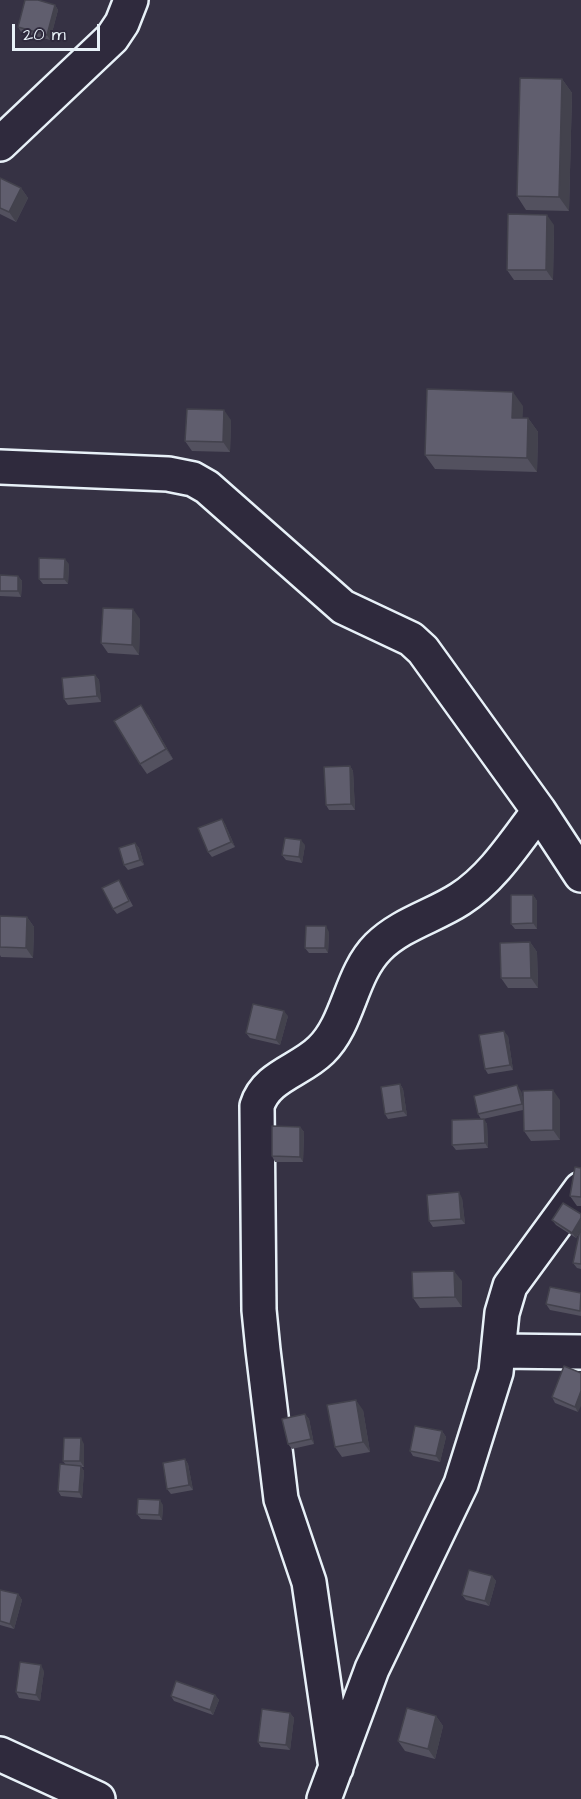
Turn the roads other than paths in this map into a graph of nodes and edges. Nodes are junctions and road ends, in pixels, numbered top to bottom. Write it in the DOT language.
graph roads {
  1 [pos="131,0"];
  2 [pos="0,144"];
  3 [pos="0,467"];
  4 [pos="539,811"];
  5 [pos="581,875"];
  6 [pos="581,1189"];
  7 [pos="500,1351"];
  8 [pos="581,1352"];
  9 [pos="0,1754"];
  10 [pos="336,1768"];
  11 [pos="98,1799"];
  12 [pos="324,1799"];
  1 -- 2 [label="street"];
  3 -- 4 [label="street"];
  4 -- 5 [label="street"];
  4 -- 10 [label="street"];
  6 -- 7 [label="street"];
  7 -- 8 [label="street"];
  7 -- 10 [label="street"];
  9 -- 11 [label="street"];
  10 -- 12 [label="street"];
}
